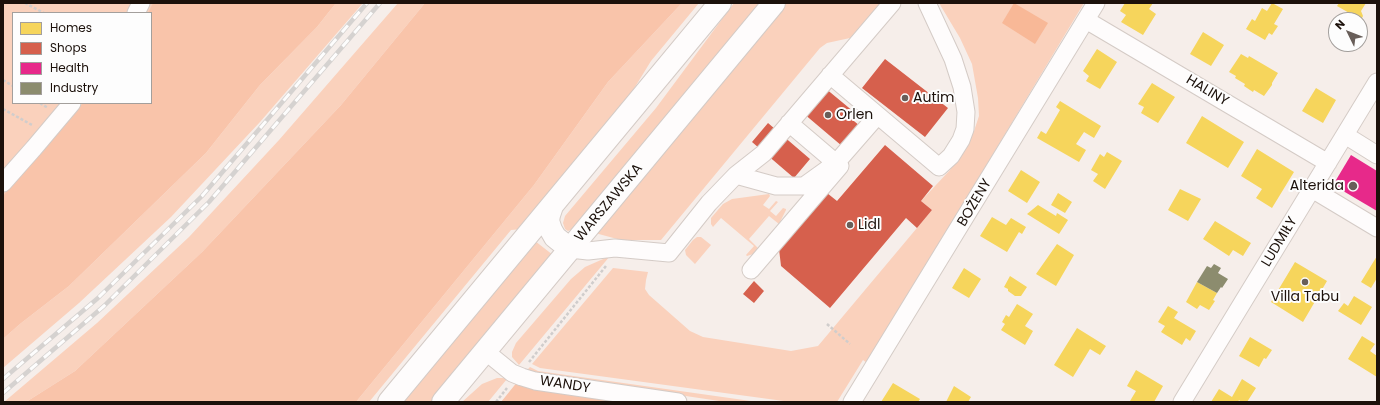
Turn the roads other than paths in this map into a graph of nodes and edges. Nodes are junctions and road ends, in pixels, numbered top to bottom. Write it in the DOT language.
graph roads {
  1 [pos="141,3"];
  2 [pos="720,3"];
  3 [pos="774,3"];
  4 [pos="892,3"];
  5 [pos="927,3"];
  6 [pos="1096,3"];
  7 [pos="136,12"];
  8 [pos="1086,20"];
  9 [pos="830,75"];
  10 [pos="1377,82"];
  11 [pos="71,104"];
  12 [pos="878,116"];
  13 [pos="789,123"];
  14 [pos="1345,135"];
  15 [pos="1377,155"];
  16 [pos="836,163"];
  17 [pos="1328,163"];
  18 [pos="736,175"];
  19 [pos="3,183"];
  20 [pos="1312,189"];
  21 [pos="552,206"];
  22 [pos="1377,228"];
  23 [pos="570,249"];
  24 [pos="751,270"];
  25 [pos="485,351"];
  26 [pos="389,402"];
  27 [pos="443,402"];
  28 [pos="678,402"];
  29 [pos="852,402"];
  30 [pos="1182,402"];
  1 -- 7 [label="street"];
  2 -- 21 [label="main road"];
  3 -- 23 [label="main road, WARSZAWSKA"];
  4 -- 9 [label="street"];
  5 -- 12 [label="street"];
  6 -- 8 [label="street, BOŻENY"];
  8 -- 17 [label="street, HALINY"];
  8 -- 29 [label="street, BOŻENY"];
  9 -- 12 [label="street"];
  9 -- 13 [label="street"];
  10 -- 14 [label="street, LUDMIŁY"];
  11 -- 19 [label="street"];
  12 -- 16 [label="street"];
  13 -- 16 [label="street"];
  13 -- 18 [label="street"];
  14 -- 15 [label="street"];
  14 -- 17 [label="street, LUDMIŁY"];
  16 -- 18 [label="street"];
  16 -- 24 [label="street"];
  17 -- 20 [label="street, LUDMIŁY"];
  18 -- 23 [label="street"];
  20 -- 22 [label="street"];
  20 -- 30 [label="street, LUDMIŁY"];
  21 -- 23 [label="main road"];
  21 -- 26 [label="main road"];
  23 -- 25 [label="main road, WARSZAWSKA"];
  25 -- 27 [label="main road, WARSZAWSKA"];
  25 -- 28 [label="street, WANDY"];
}
